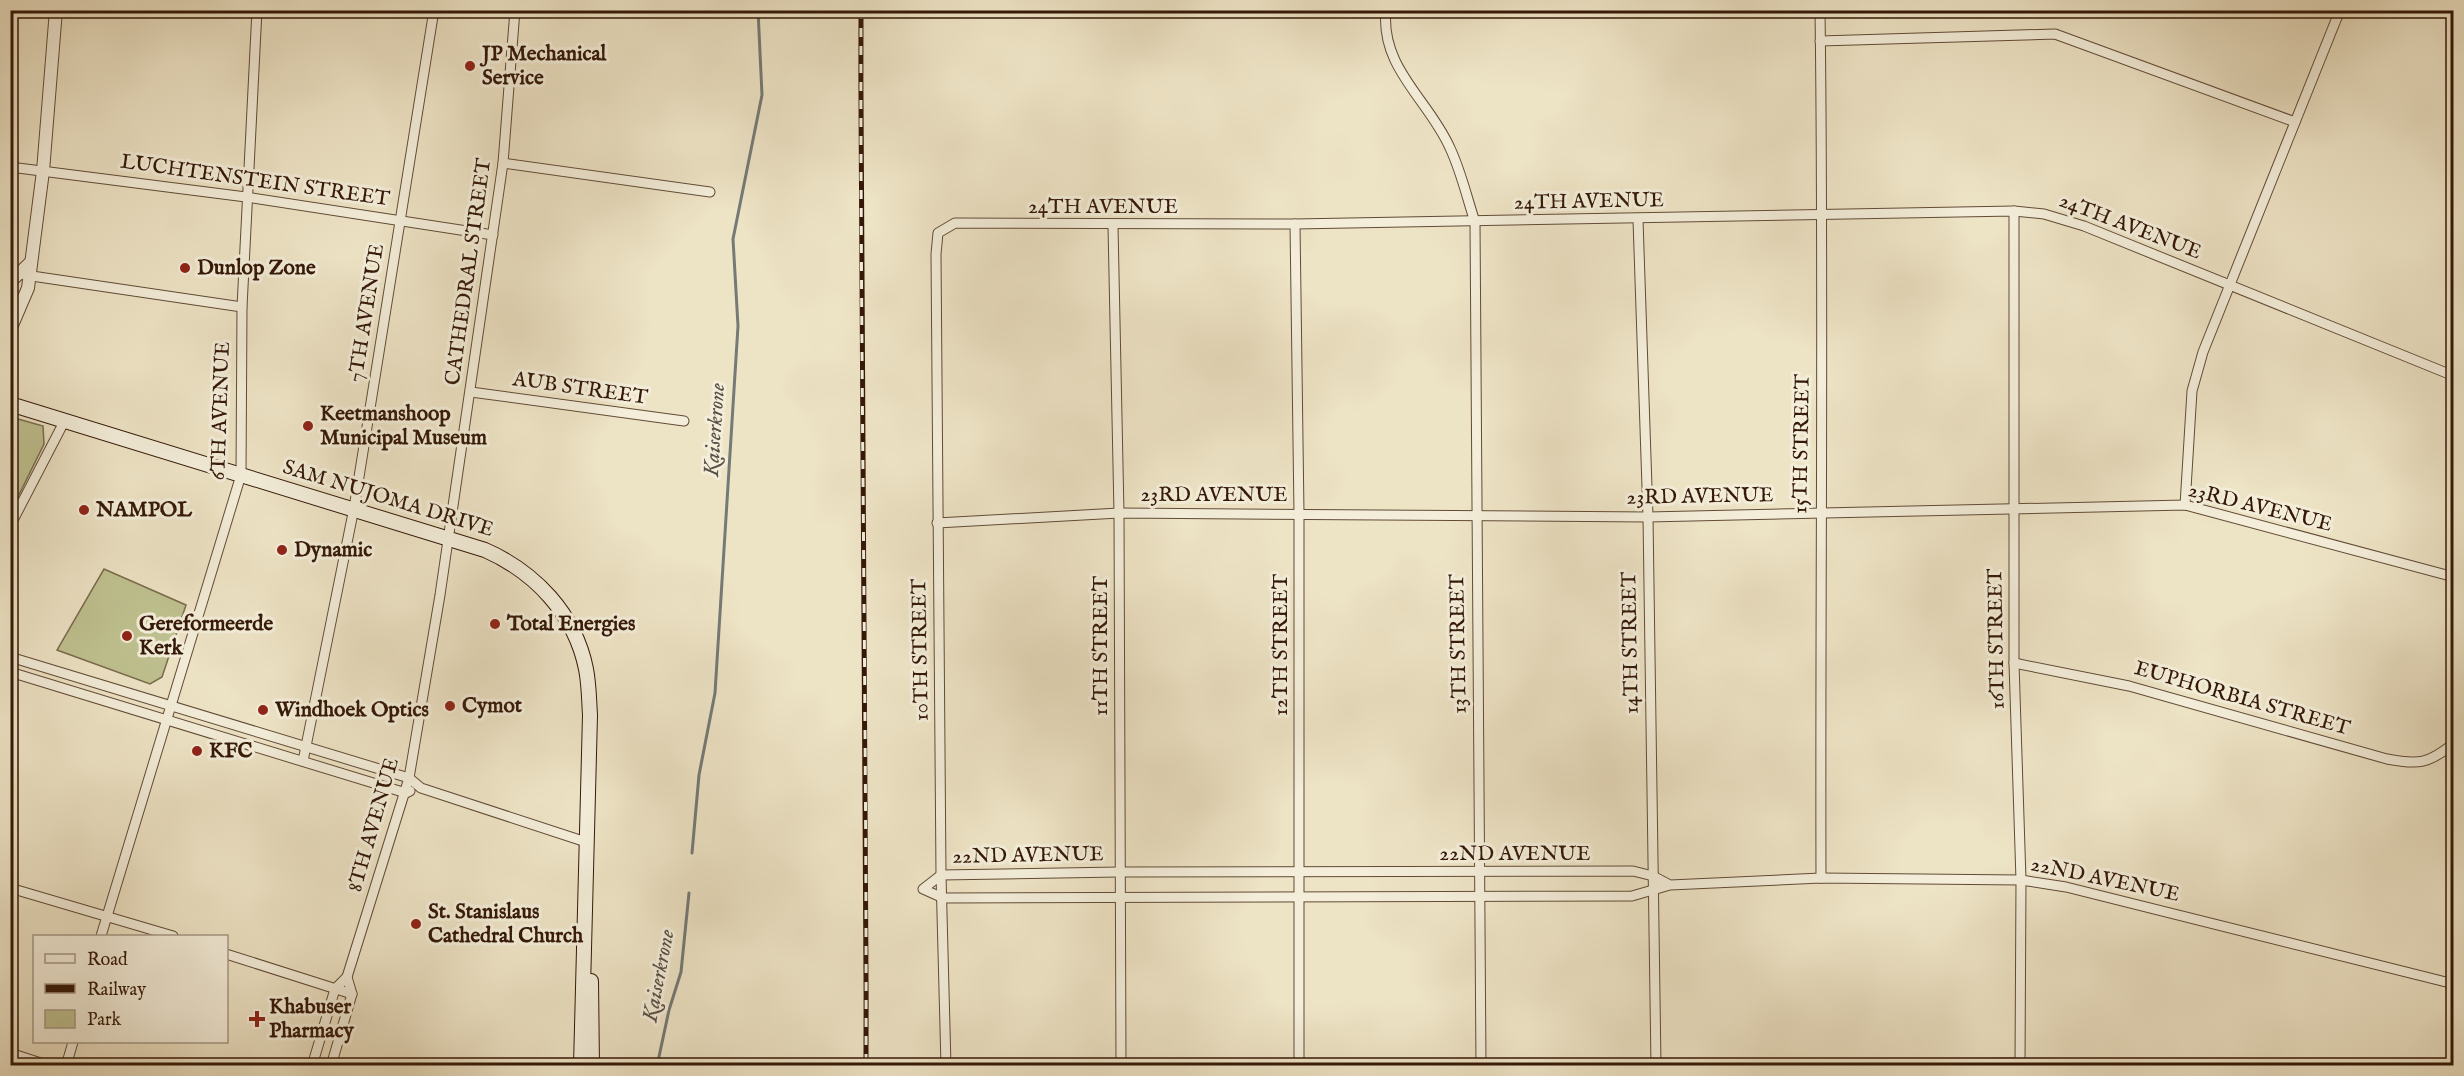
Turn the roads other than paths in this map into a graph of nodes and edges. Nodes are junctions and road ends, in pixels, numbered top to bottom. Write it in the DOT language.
graph roads {
  1 [pos="56,10"];
  2 [pos="257,10"];
  3 [pos="434,10"];
  4 [pos="515,10"];
  5 [pos="1386,10"];
  6 [pos="1820,10"];
  7 [pos="2340,10"];
  8 [pos="1820,41"];
  9 [pos="2295,122"];
  10 [pos="503,164"];
  11 [pos="10,167"];
  12 [pos="44,171"];
  13 [pos="711,192"];
  14 [pos="246,197"];
  15 [pos="2014,212"];
  16 [pos="1822,215"];
  17 [pos="400,219"];
  18 [pos="1638,220"];
  19 [pos="1475,222"];
  20 [pos="1294,224"];
  21 [pos="1113,226"];
  22 [pos="938,233"];
  23 [pos="493,235"];
  24 [pos="22,273"];
  25 [pos="2230,284"];
  26 [pos="242,307"];
  27 [pos="10,330"];
  28 [pos="2454,375"];
  29 [pos="471,392"];
  30 [pos="10,404"];
  31 [pos="65,420"];
  32 [pos="684,421"];
  33 [pos="241,475"];
  34 [pos="2185,504"];
  35 [pos="354,508"];
  36 [pos="2014,509"];
  37 [pos="1119,513"];
  38 [pos="1299,513"];
  39 [pos="1819,513"];
  40 [pos="1475,515"];
  41 [pos="1647,517"];
  42 [pos="937,523"];
  43 [pos="10,526"];
  44 [pos="448,538"];
  45 [pos="2454,577"];
  46 [pos="10,657"];
  47 [pos="2014,663"];
  48 [pos="10,672"];
  49 [pos="172,705"];
  50 [pos="168,719"];
  51 [pos="2454,743"];
  52 [pos="306,747"];
  53 [pos="303,761"];
  54 [pos="409,778"];
  55 [pos="421,788"];
  56 [pos="406,793"];
  57 [pos="586,842"];
  58 [pos="1299,871"];
  59 [pos="1119,872"];
  60 [pos="1480,872"];
  61 [pos="941,875"];
  62 [pos="1653,876"];
  63 [pos="1821,878"];
  64 [pos="2021,880"];
  65 [pos="1670,885"];
  66 [pos="10,888"];
  67 [pos="1653,890"];
  68 [pos="586,895"];
  69 [pos="1118,896"];
  70 [pos="1299,896"];
  71 [pos="1479,897"];
  72 [pos="943,898"];
  73 [pos="107,915"];
  74 [pos="101,935"];
  75 [pos="170,935"];
  76 [pos="228,955"];
  77 [pos="347,977"];
  78 [pos="2453,984"];
  79 [pos="335,989"];
  80 [pos="352,994"];
  81 [pos="72,1043"];
  82 [pos="10,1053"];
  83 [pos="2020,1064"];
  84 [pos="50,1065"];
  85 [pos="66,1065"];
  86 [pos="312,1065"];
  87 [pos="331,1065"];
  88 [pos="581,1065"];
  89 [pos="592,1065"];
  90 [pos="946,1065"];
  91 [pos="1120,1065"];
  92 [pos="1299,1065"];
  93 [pos="1481,1065"];
  94 [pos="1656,1065"];
  95 [pos="1776,1065"];
  96 [pos="2032,1065"];
  1 -- 12 [label="street"];
  2 -- 14 [label="street, 6TH AVENUE"];
  3 -- 17 [label="street, 7TH AVENUE"];
  4 -- 10 [label="street, CATHEDRAL STREET"];
  5 -- 19 [label="street, 13TH STREET"];
  6 -- 8 [label="street, 15TH STREET"];
  7 -- 9 [label="street"];
  8 -- 9 [label="street"];
  8 -- 16 [label="street, 15TH STREET"];
  9 -- 25 [label="street"];
  10 -- 13 [label="street"];
  10 -- 23 [label="street, CATHEDRAL STREET"];
  11 -- 12 [label="street, LUCHTENSTEIN STREET"];
  12 -- 14 [label="street, LUCHTENSTEIN STREET"];
  12 -- 24 [label="street"];
  14 -- 17 [label="street, LUCHTENSTEIN STREET"];
  14 -- 26 [label="street, 6TH AVENUE"];
  15 -- 16 [label="street, 24TH AVENUE"];
  15 -- 25 [label="street, 24TH AVENUE"];
  15 -- 36 [label="street, 16TH STREET"];
  16 -- 18 [label="street, 24TH AVENUE"];
  16 -- 39 [label="street, 15TH STREET"];
  17 -- 23 [label="street, LUCHTENSTEIN STREET"];
  17 -- 35 [label="street, 7TH AVENUE"];
  18 -- 19 [label="street, 24TH AVENUE"];
  18 -- 41 [label="street, 14TH STREET"];
  19 -- 20 [label="street, 24TH AVENUE"];
  19 -- 40 [label="street, 13TH STREET"];
  20 -- 21 [label="street, 24TH AVENUE"];
  20 -- 38 [label="street, 12TH STREET"];
  21 -- 22 [label="street, 24TH AVENUE"];
  21 -- 37 [label="street, 11TH STREET"];
  22 -- 42 [label="street, 10TH STREET"];
  23 -- 29 [label="street, CATHEDRAL STREET"];
  24 -- 26 [label="street"];
  24 -- 27 [label="street"];
  25 -- 28 [label="street, 24TH AVENUE"];
  25 -- 34 [label="street"];
  26 -- 33 [label="street, 6TH AVENUE"];
  29 -- 32 [label="street, AUB STREET"];
  29 -- 44 [label="street, CATHEDRAL STREET"];
  30 -- 31 [label="main road, SAM NUJOMA DRIVE"];
  31 -- 33 [label="main road, SAM NUJOMA DRIVE"];
  31 -- 43 [label="street"];
  33 -- 35 [label="main road, SAM NUJOMA DRIVE"];
  33 -- 49 [label="street, 6TH AVENUE"];
  34 -- 36 [label="street, 23RD AVENUE"];
  34 -- 45 [label="street, 23RD AVENUE"];
  35 -- 44 [label="main road, SAM NUJOMA DRIVE"];
  35 -- 52 [label="street, 7TH AVENUE"];
  36 -- 39 [label="street, 23RD AVENUE"];
  36 -- 47 [label="street, 16TH STREET"];
  37 -- 38 [label="street, 23RD AVENUE"];
  37 -- 42 [label="street, 23RD AVENUE"];
  37 -- 59 [label="street, 11TH STREET"];
  38 -- 40 [label="street, 23RD AVENUE"];
  38 -- 58 [label="street, 12TH STREET"];
  39 -- 41 [label="street, 23RD AVENUE"];
  39 -- 63 [label="street, 15TH STREET"];
  40 -- 41 [label="street, 23RD AVENUE"];
  40 -- 60 [label="street, 13TH STREET"];
  41 -- 62 [label="street, 14TH STREET"];
  42 -- 61 [label="street, 10TH STREET"];
  44 -- 54 [label="street, 8TH AVENUE"];
  44 -- 57 [label="main road, SAM NUJOMA DRIVE"];
  46 -- 49 [label="street"];
  47 -- 51 [label="street, EUPHORBIA STREET"];
  47 -- 64 [label="street, 16TH STREET"];
  48 -- 50 [label="street"];
  49 -- 50 [label="street, 6TH AVENUE"];
  49 -- 52 [label="street"];
  50 -- 53 [label="street"];
  50 -- 73 [label="street, 6TH AVENUE"];
  52 -- 53 [label="street, 7TH AVENUE"];
  52 -- 54 [label="street"];
  53 -- 56 [label="street"];
  54 -- 55 [label="street"];
  54 -- 56 [label="street, 8TH AVENUE"];
  55 -- 56 [label="street"];
  55 -- 57 [label="street"];
  56 -- 77 [label="street, 8TH AVENUE"];
  57 -- 68 [label="main road, SAM NUJOMA DRIVE"];
  58 -- 59 [label="street, 22ND AVENUE"];
  58 -- 60 [label="street, 22ND AVENUE"];
  58 -- 70 [label="street, 12TH STREET"];
  59 -- 61 [label="street, 22ND AVENUE"];
  59 -- 69 [label="street, 11TH STREET"];
  60 -- 62 [label="street, 22ND AVENUE"];
  60 -- 71 [label="street, 13TH STREET"];
  61 -- 72 [label="street, 10TH STREET"];
  61 -- 72 [label="street, 22ND AVENUE"];
  62 -- 65 [label="street, 22ND AVENUE"];
  62 -- 67 [label="street, 14TH STREET"];
  63 -- 64 [label="street, 22ND AVENUE"];
  63 -- 65 [label="street, 22ND AVENUE"];
  64 -- 78 [label="street, 22ND AVENUE"];
  64 -- 83 [label="street, 16TH STREET"];
  65 -- 67 [label="street, 22ND AVENUE"];
  66 -- 73 [label="street"];
  67 -- 71 [label="street, 22ND AVENUE"];
  67 -- 94 [label="street, 14TH STREET"];
  68 -- 88 [label="main road, SAM NUJOMA DRIVE"];
  68 -- 89 [label="main road, SAM NUJOMA DRIVE"];
  69 -- 70 [label="street, 22ND AVENUE"];
  69 -- 72 [label="street, 22ND AVENUE"];
  69 -- 91 [label="street, 11TH STREET"];
  70 -- 71 [label="street, 22ND AVENUE"];
  70 -- 92 [label="street, 12TH STREET"];
  71 -- 93 [label="street, 13TH STREET"];
  72 -- 90 [label="street, 10TH STREET"];
  73 -- 74 [label="street, 6TH AVENUE"];
  73 -- 75 [label="street"];
  76 -- 79 [label="street"];
  77 -- 79 [label="street, 8TH AVENUE"];
  77 -- 80 [label="street"];
  79 -- 80 [label="street"];
  79 -- 86 [label="street, 8TH AVENUE"];
  80 -- 87 [label="street"];
  81 -- 85 [label="street"];
  82 -- 84 [label="street"];
  83 -- 95 [label="street"];
  83 -- 96 [label="street"];
}
